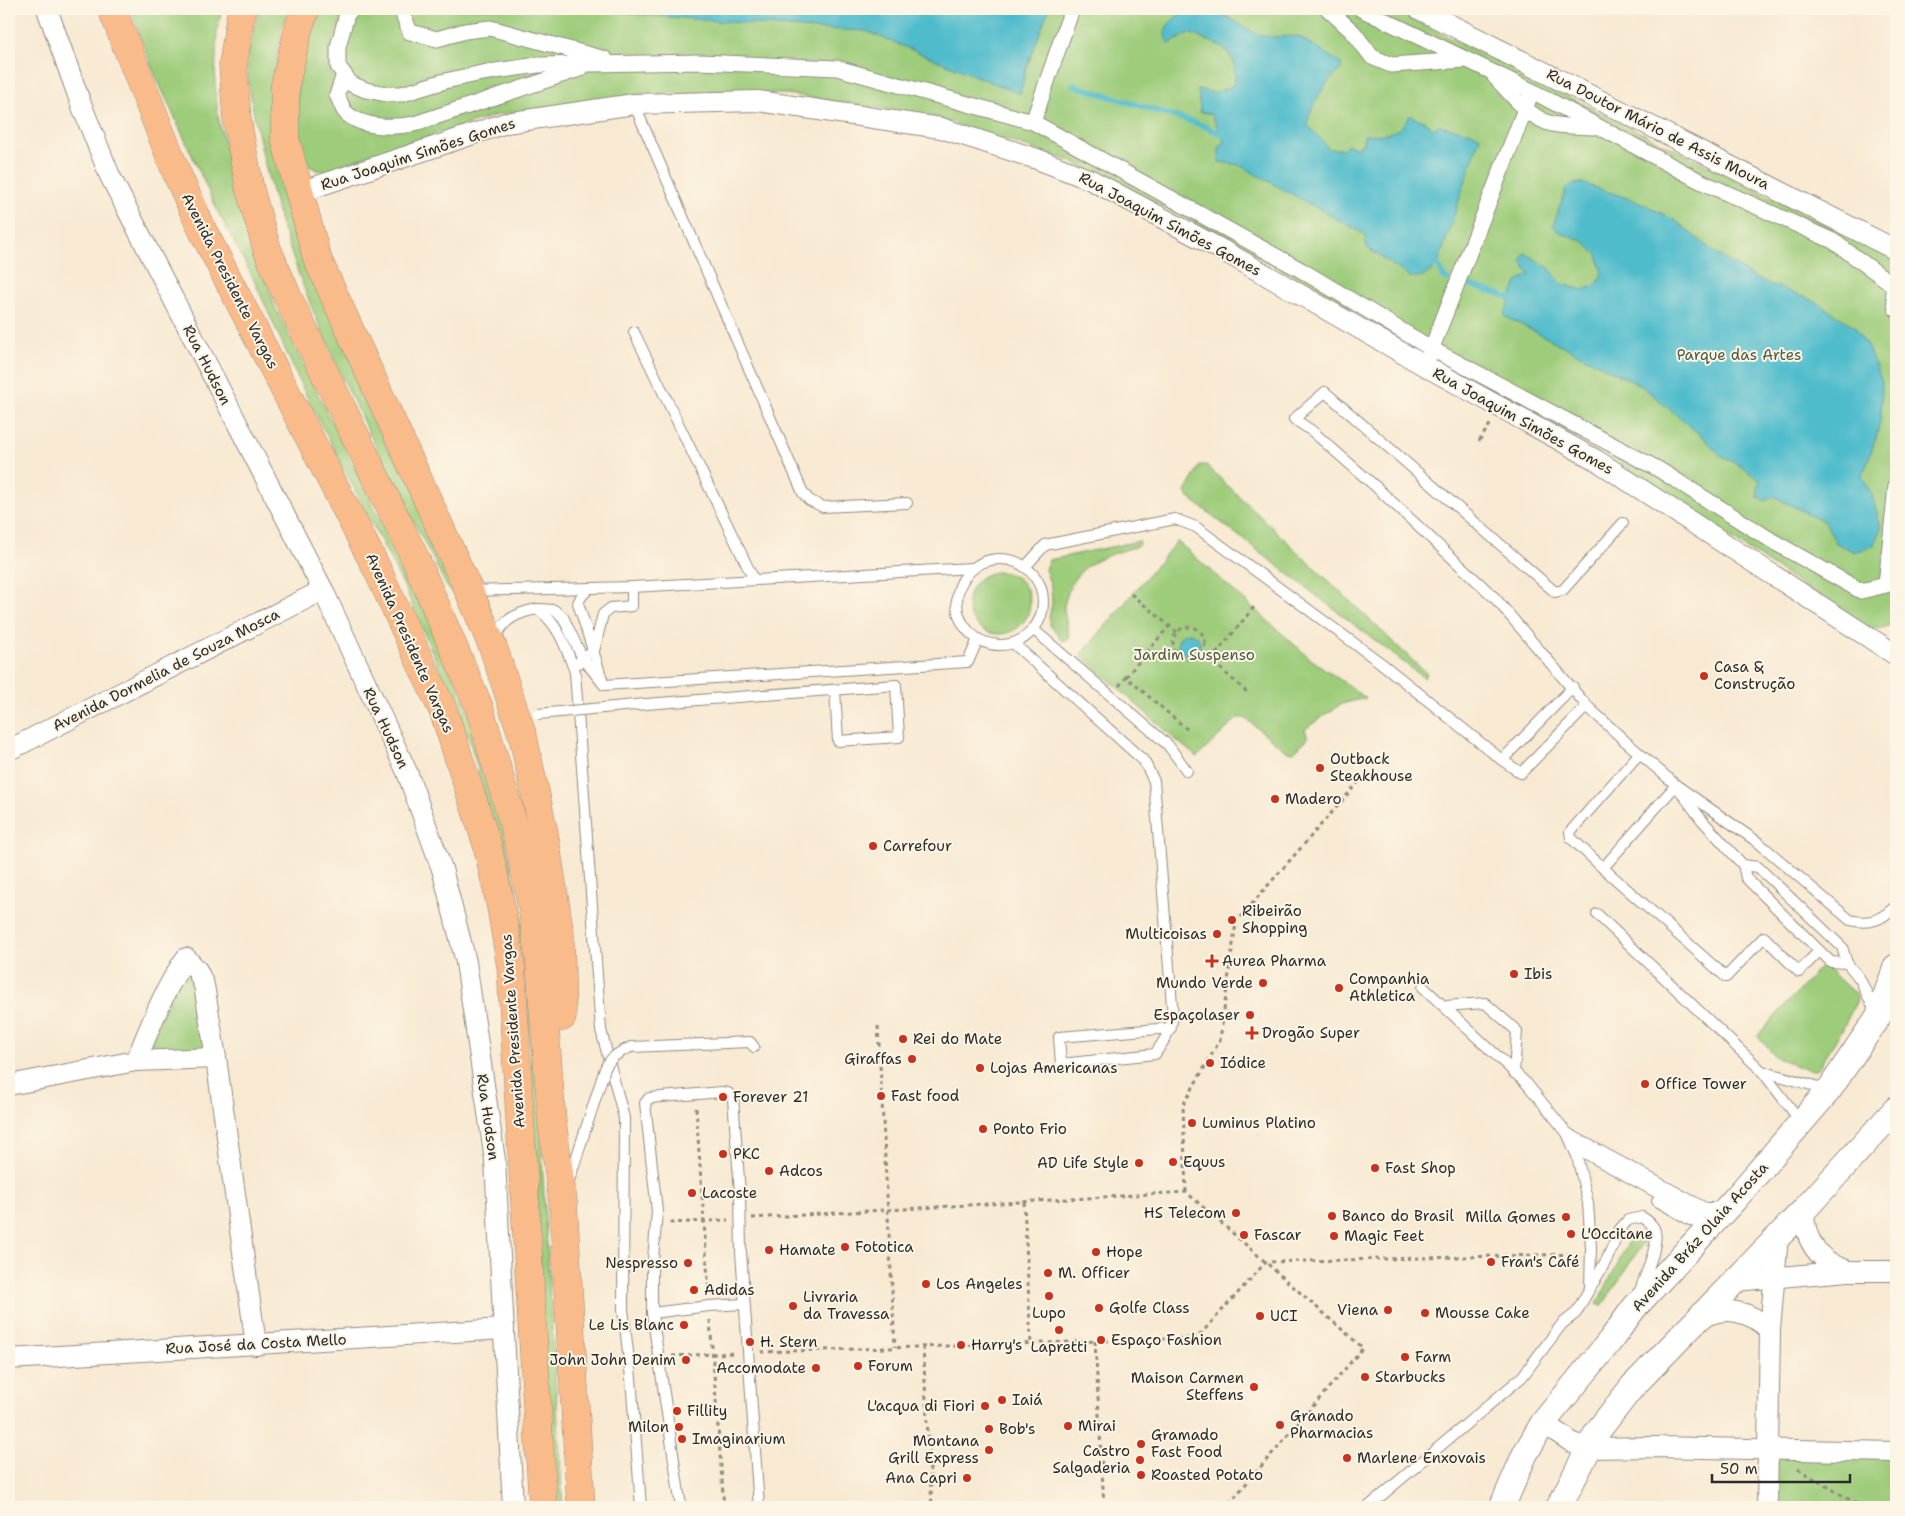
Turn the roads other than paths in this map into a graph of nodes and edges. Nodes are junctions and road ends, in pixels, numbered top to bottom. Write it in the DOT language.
graph roads {
  1 [pos="47,9"];
  2 [pos="112,9"];
  3 [pos="243,9"];
  4 [pos="306,9"];
  5 [pos="352,9"];
  6 [pos="401,9"];
  7 [pos="1072,9"];
  8 [pos="1328,9"];
  9 [pos="1361,9"];
  10 [pos="1419,9"];
  11 [pos="1467,60"];
  12 [pos="596,64"];
  13 [pos="620,64"];
  14 [pos="1487,70"];
  15 [pos="344,74"];
  16 [pos="1532,91"];
  17 [pos="634,104"];
  18 [pos="1525,108"];
  19 [pos="1033,122"];
  20 [pos="1601,128"];
  21 [pos="300,192"];
  22 [pos="1896,250"];
  23 [pos="1896,309"];
  24 [pos="634,332"];
  25 [pos="1429,357"];
  26 [pos="1896,486"];
  27 [pos="907,503"];
  28 [pos="1623,523"];
  29 [pos="1025,567"];
  30 [pos="973,568"];
  31 [pos="754,580"];
  32 [pos="632,587"];
  33 [pos="590,588"];
  34 [pos="323,590"];
  35 [pos="470,591"];
  36 [pos="538,609"];
  37 [pos="1033,629"];
  38 [pos="978,639"];
  39 [pos="1013,643"];
  40 [pos="493,646"];
  41 [pos="594,651"];
  42 [pos="1896,654"];
  43 [pos="582,657"];
  44 [pos="575,672"];
  45 [pos="604,685"];
  46 [pos="1573,687"];
  47 [pos="835,690"];
  48 [pos="1587,706"];
  49 [pos="524,737"];
  50 [pos="9,750"];
  51 [pos="1639,754"];
  52 [pos="1502,760"];
  53 [pos="1187,771"];
  54 [pos="1676,785"];
  55 [pos="1743,865"];
  56 [pos="1603,868"];
  57 [pos="1896,906"];
  58 [pos="1597,914"];
  59 [pos="1819,951"];
  60 [pos="1846,963"];
  61 [pos="1896,970"];
  62 [pos="1423,987"];
  63 [pos="1445,1006"];
  64 [pos="1878,1017"];
  65 [pos="1171,1028"];
  66 [pos="754,1047"];
  67 [pos="216,1058"];
  68 [pos="136,1061"];
  69 [pos="1762,1071"];
  70 [pos="1514,1073"];
  71 [pos="9,1085"];
  72 [pos="1830,1090"];
  73 [pos="1896,1109"];
  74 [pos="552,1122"];
  75 [pos="1802,1124"];
  76 [pos="1567,1133"];
  77 [pos="1571,1145"];
  78 [pos="1577,1156"];
  79 [pos="563,1202"];
  80 [pos="1726,1209"];
  81 [pos="1804,1210"];
  82 [pos="1778,1236"];
  83 [pos="1848,1271"];
  84 [pos="1896,1271"];
  85 [pos="1775,1277"];
  86 [pos="1735,1281"];
  87 [pos="1590,1288"];
  88 [pos="744,1304"];
  89 [pos="1634,1308"];
  90 [pos="652,1313"];
  91 [pos="1693,1324"];
  92 [pos="504,1329"];
  93 [pos="1770,1330"];
  94 [pos="256,1344"];
  95 [pos="9,1359"];
  96 [pos="1543,1423"];
  97 [pos="1588,1448"];
  98 [pos="1768,1451"];
  99 [pos="1896,1452"];
  100 [pos="513,1507"];
  101 [pos="543,1507"];
  102 [pos="581,1507"];
  103 [pos="641,1507"];
  104 [pos="681,1507"];
  105 [pos="759,1507"];
  106 [pos="1368,1507"];
  107 [pos="1502,1507"];
  108 [pos="1559,1507"];
  109 [pos="1767,1507"];
  1 -- 34 [label="street, Rua Hudson"];
  2 -- 101 [label="main road, Avenida Presidente Vargas"];
  3 -- 74 [label="main road, Avenida Presidente Vargas"];
  4 -- 21 [label="main road"];
  5 -- 15 [label="street"];
  6 -- 13 [label="street"];
  7 -- 19 [label="street"];
  8 -- 11 [label="street"];
  9 -- 11 [label="street"];
  10 -- 22 [label="street, Rua Doutor Mário de Assis Moura"];
  11 -- 14 [label="street"];
  12 -- 13 [label="street"];
  12 -- 15 [label="street"];
  12 -- 15 [label="street"];
  13 -- 19 [label="street"];
  14 -- 16 [label="street"];
  14 -- 18 [label="street"];
  16 -- 18 [label="street"];
  16 -- 20 [label="street"];
  17 -- 21 [label="street, Rua Joaquim Simões Gomes"];
  17 -- 25 [label="street, Rua Joaquim Simões Gomes"];
  17 -- 27 [label="lane"];
  18 -- 20 [label="street"];
  18 -- 25 [label="street"];
  19 -- 25 [label="street"];
  20 -- 23 [label="street"];
  21 -- 35 [label="main road"];
  24 -- 31 [label="lane"];
  25 -- 26 [label="street"];
  25 -- 42 [label="street, Rua Joaquim Simões Gomes"];
  28 -- 46 [label="lane"];
  29 -- 30 [label="lane"];
  29 -- 37 [label="lane"];
  29 -- 52 [label="lane"];
  30 -- 31 [label="lane"];
  30 -- 38 [label="lane"];
  31 -- 32 [label="lane"];
  32 -- 33 [label="lane"];
  32 -- 41 [label="lane"];
  33 -- 35 [label="lane"];
  33 -- 41 [label="lane"];
  34 -- 50 [label="street, Avenida Dormelia de Souza Mosca"];
  34 -- 92 [label="street, Rua Hudson"];
  35 -- 40 [label="main road"];
  36 -- 40 [label="lane"];
  36 -- 43 [label="lane"];
  36 -- 44 [label="lane"];
  37 -- 39 [label="lane"];
  37 -- 53 [label="lane"];
  38 -- 39 [label="lane"];
  38 -- 45 [label="lane"];
  39 -- 65 [label="lane"];
  40 -- 49 [label="main road"];
  41 -- 43 [label="lane"];
  41 -- 45 [label="lane"];
  43 -- 44 [label="lane"];
  43 -- 45 [label="lane"];
  44 -- 103 [label="lane"];
  46 -- 48 [label="lane"];
  46 -- 52 [label="lane"];
  47 -- 47 [label="lane"];
  47 -- 49 [label="lane, bridge"];
  48 -- 51 [label="lane"];
  48 -- 52 [label="lane"];
  49 -- 74 [label="main road"];
  51 -- 54 [label="lane"];
  51 -- 56 [label="lane"];
  54 -- 55 [label="lane"];
  54 -- 56 [label="lane"];
  54 -- 57 [label="lane"];
  55 -- 59 [label="lane"];
  55 -- 60 [label="lane"];
  56 -- 59 [label="lane"];
  58 -- 69 [label="lane"];
  59 -- 60 [label="lane"];
  60 -- 64 [label="lane"];
  61 -- 64 [label="street, Avenida Bráz Olaia Acosta"];
  62 -- 63 [label="lane"];
  63 -- 70 [label="lane"];
  63 -- 70 [label="lane"];
  64 -- 72 [label="street, Avenida Bráz Olaia Acosta"];
  65 -- 65 [label="lane"];
  66 -- 79 [label="lane, bridge"];
  67 -- 68 [label="street"];
  67 -- 68 [label="street"];
  67 -- 94 [label="street"];
  68 -- 71 [label="street"];
  69 -- 72 [label="lane"];
  69 -- 75 [label="lane"];
  70 -- 76 [label="lane"];
  72 -- 75 [label="street, Avenida Bráz Olaia Acosta"];
  73 -- 81 [label="street"];
  74 -- 79 [label="main road, Avenida Presidente Vargas"];
  75 -- 80 [label="street, Avenida Bráz Olaia Acosta"];
  76 -- 77 [label="lane"];
  76 -- 80 [label="lane"];
  77 -- 78 [label="lane"];
  77 -- 80 [label="lane"];
  78 -- 80 [label="lane"];
  78 -- 87 [label="lane"];
  79 -- 102 [label="main road, Avenida Presidente Vargas"];
  80 -- 89 [label="street, Avenida Bráz Olaia Acosta"];
  81 -- 82 [label="street"];
  81 -- 83 [label="street"];
  82 -- 85 [label="street"];
  82 -- 86 [label="street"];
  83 -- 84 [label="street"];
  83 -- 85 [label="street"];
  85 -- 86 [label="street"];
  85 -- 93 [label="street"];
  86 -- 91 [label="street"];
  87 -- 89 [label="lane"];
  87 -- 106 [label="lane"];
  88 -- 90 [label="lane"];
  88 -- 90 [label="lane"];
  88 -- 105 [label="lane"];
  89 -- 96 [label="street, Avenida Bráz Olaia Acosta"];
  90 -- 104 [label="lane"];
  91 -- 93 [label="street"];
  91 -- 97 [label="street"];
  92 -- 94 [label="street, Rua José da Costa Mello"];
  92 -- 100 [label="street, Rua Hudson"];
  93 -- 98 [label="street"];
  94 -- 95 [label="street, Rua José da Costa Mello"];
  96 -- 97 [label="street"];
  96 -- 107 [label="street, Avenida Bráz Olaia Acosta"];
  97 -- 98 [label="street"];
  97 -- 108 [label="street"];
  98 -- 99 [label="street"];
  98 -- 109 [label="street"];
}
